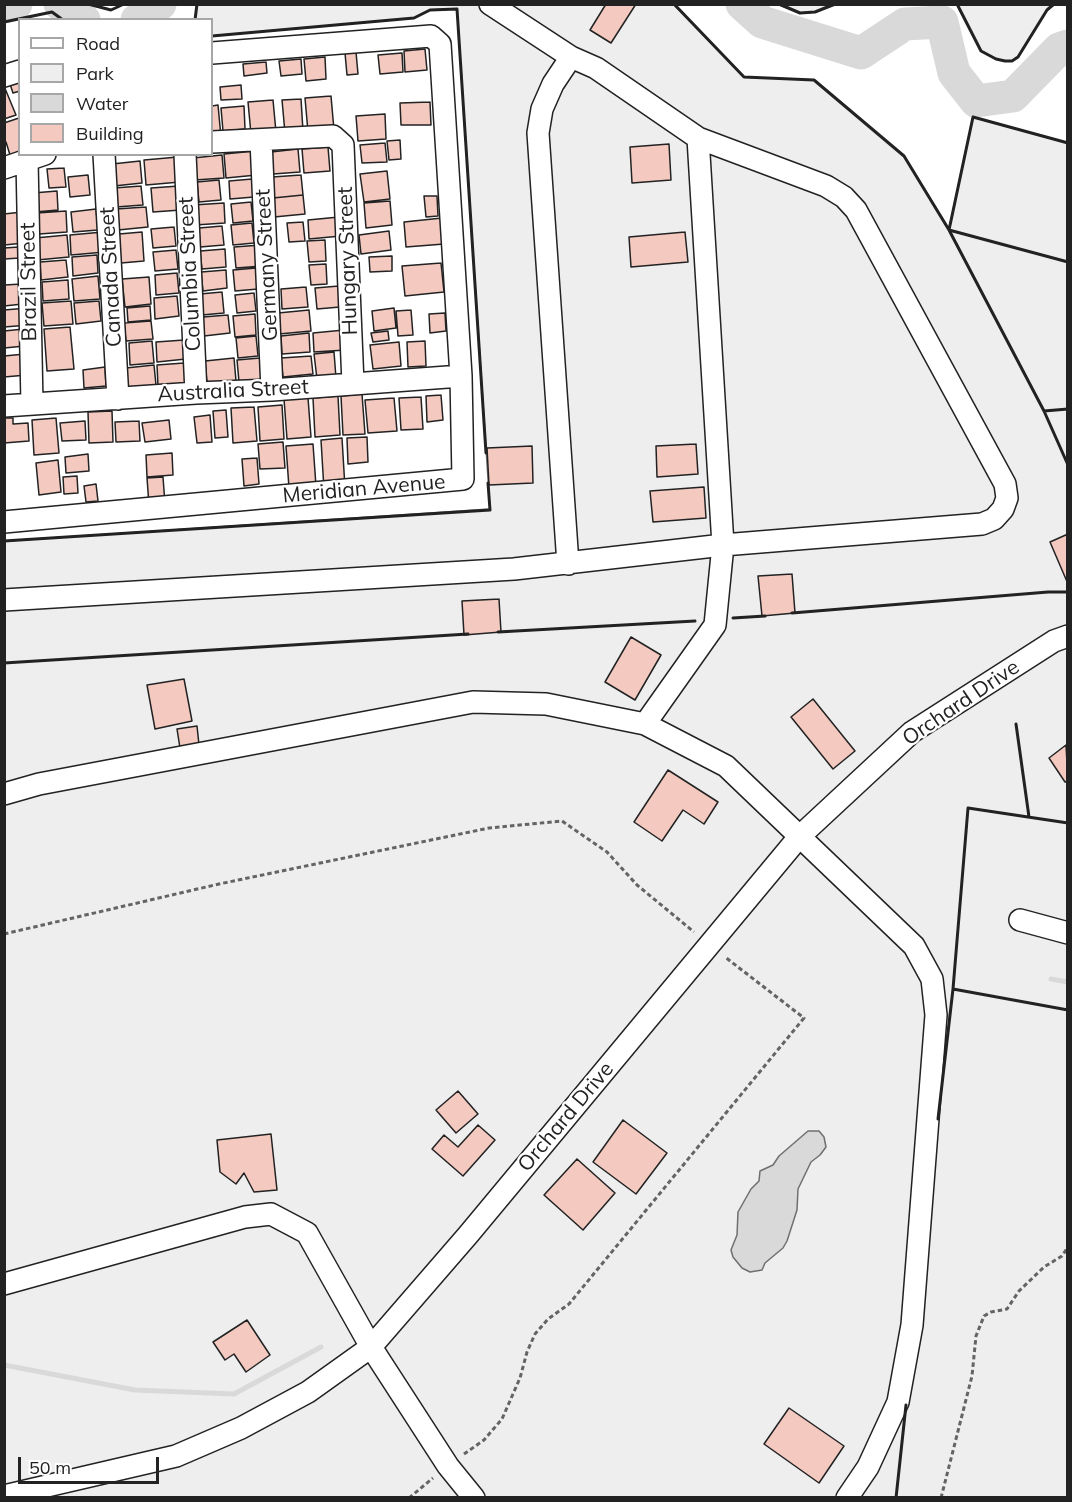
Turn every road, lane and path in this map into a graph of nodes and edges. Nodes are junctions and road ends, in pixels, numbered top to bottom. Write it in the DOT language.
graph roads {
  1 [pos="490,4"];
  2 [pos="213,53"];
  3 [pos="572,57"];
  4 [pos="699,138"];
  5 [pos="261,140"];
  6 [pos="213,142"];
  7 [pos="104,156"];
  8 [pos="185,156"];
  9 [pos="36,157"];
  10 [pos="4,168"];
  11 [pos="460,376"];
  12 [pos="353,384"];
  13 [pos="272,390"];
  14 [pos="196,393"];
  15 [pos="118,399"];
  16 [pos="32,404"];
  17 [pos="4,406"];
  18 [pos="4,522"];
  19 [pos="723,545"];
  20 [pos="568,564"];
  21 [pos="4,600"];
  22 [pos="1068,636"];
  23 [pos="645,724"];
  24 [pos="4,794"];
  25 [pos="799,837"];
  26 [pos="1020,920"];
  27 [pos="1068,933"];
  28 [pos="4,934"];
  29 [pos="709,945"];
  30 [pos="1068,1247"];
  31 [pos="4,1284"];
  32 [pos="371,1347"];
  33 [pos="448,1466"];
  34 [pos="4,1496"];
  35 [pos="409,1497"];
  36 [pos="474,1497"];
  37 [pos="847,1497"];
  38 [pos="941,1497"];
  1 -- 3 [label="street"];
  2 -- 11 [label="street, Meridian Avenue"];
  3 -- 4 [label="street"];
  3 -- 20 [label="street"];
  4 -- 19 [label="street"];
  4 -- 19 [label="street"];
  5 -- 6 [label="street"];
  5 -- 12 [label="street, Hungary Street"];
  5 -- 13 [label="street, Germany Street"];
  7 -- 15 [label="street, Canada Street"];
  8 -- 14 [label="street, Columbia Street"];
  9 -- 10 [label="street"];
  9 -- 16 [label="street, Brazil Street"];
  11 -- 12 [label="street, Australia Street"];
  11 -- 18 [label="street, Meridian Avenue"];
  12 -- 13 [label="street, Australia Street"];
  13 -- 14 [label="street, Australia Street"];
  14 -- 15 [label="street, Australia Street"];
  15 -- 16 [label="street, Australia Street"];
  16 -- 17 [label="street, Australia Street"];
  19 -- 20 [label="street"];
  19 -- 23 [label="street"];
  20 -- 21 [label="street"];
  22 -- 25 [label="street, Orchard Drive"];
  23 -- 24 [label="street"];
  23 -- 25 [label="street"];
  25 -- 29 [label="street, Orchard Drive"];
  25 -- 37 [label="street"];
  26 -- 27 [label="street"];
  28 -- 29 [label="path"];
  29 -- 32 [label="street, Orchard Drive"];
  29 -- 33 [label="path"];
  30 -- 38 [label="path"];
  31 -- 32 [label="street"];
  32 -- 33 [label="street"];
  32 -- 34 [label="street, Orchard Drive"];
  33 -- 35 [label="path"];
  33 -- 36 [label="street"];
}
